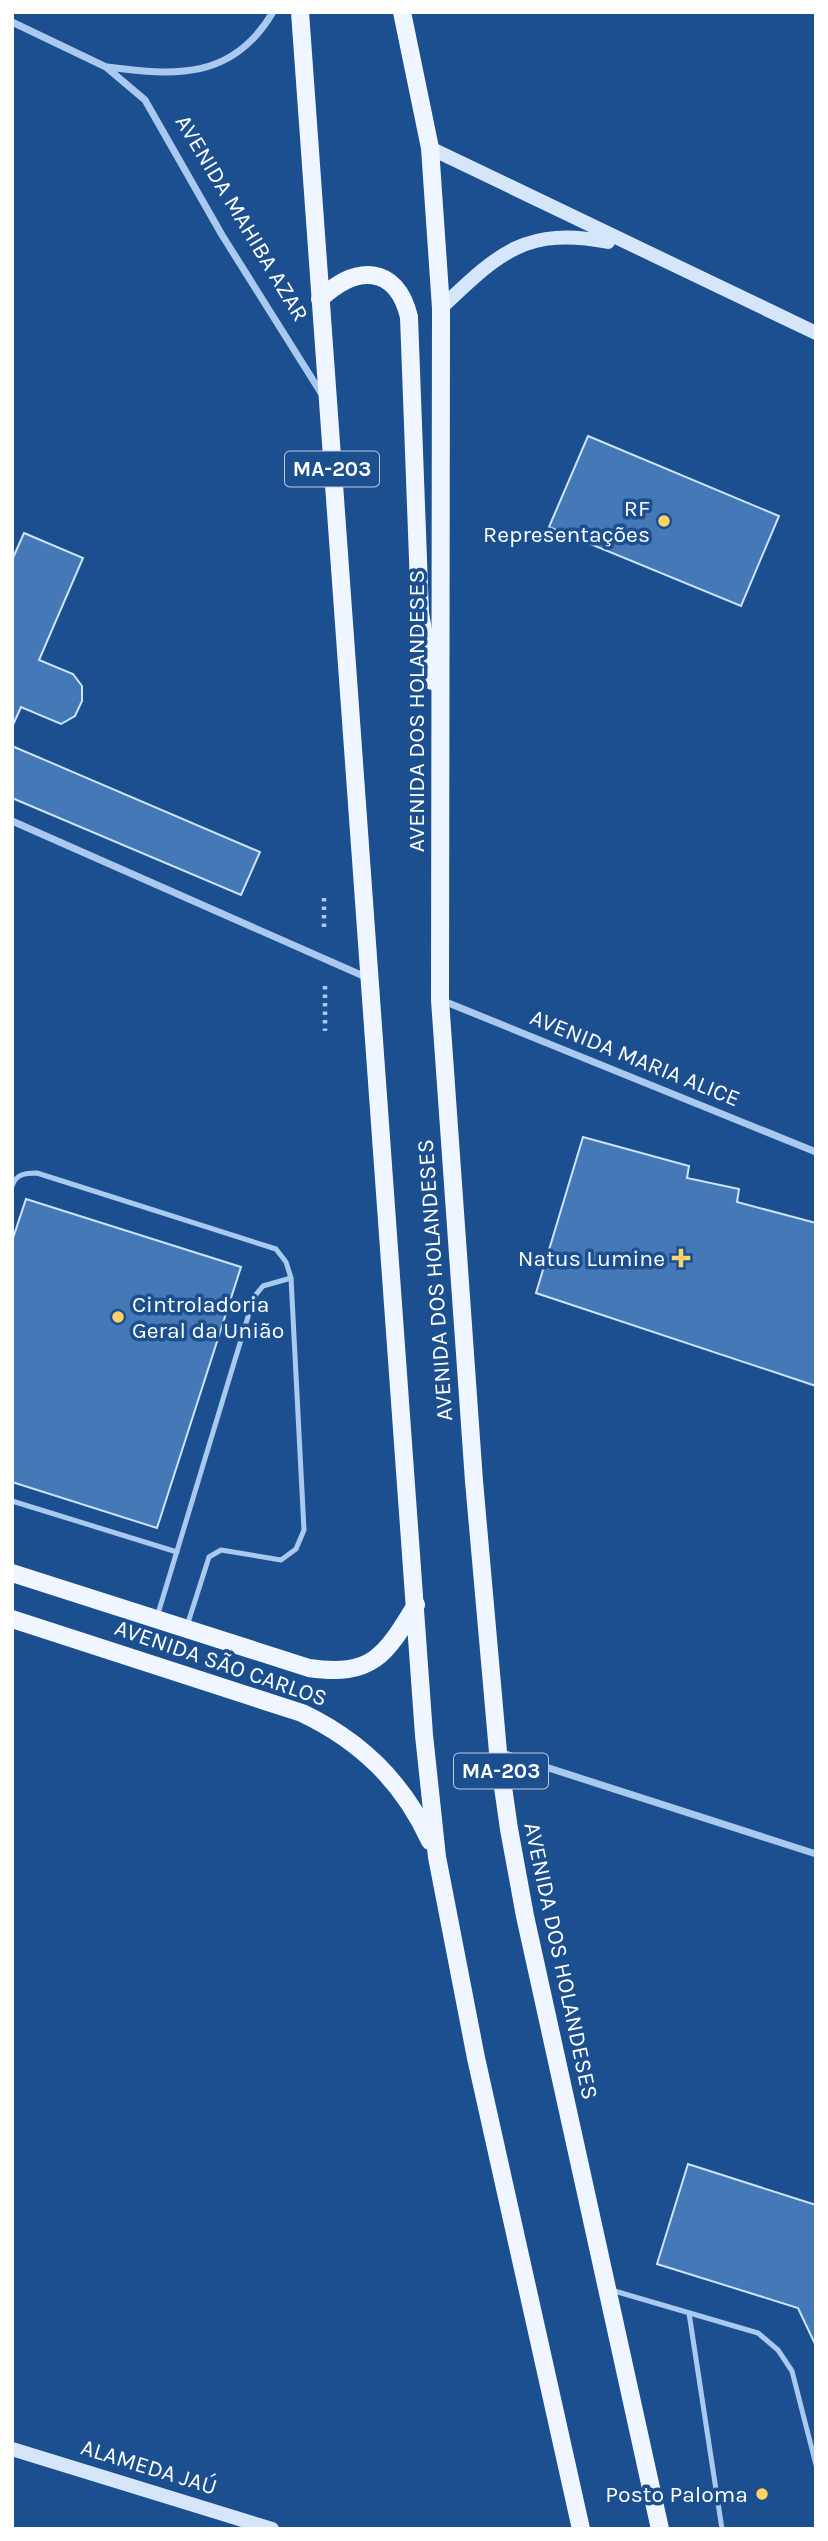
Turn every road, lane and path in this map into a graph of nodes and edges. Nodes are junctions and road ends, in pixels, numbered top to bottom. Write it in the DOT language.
graph roads {
  1 [pos="273,12"];
  2 [pos="300,12"];
  3 [pos="402,12"];
  4 [pos="12,22"];
  5 [pos="106,66"];
  6 [pos="430,148"];
  7 [pos="627,245"];
  8 [pos="320,299"];
  9 [pos="441,308"];
  10 [pos="816,333"];
  11 [pos="328,402"];
  12 [pos="441,726"];
  13 [pos="12,821"];
  14 [pos="368,978"];
  15 [pos="440,1000"];
  16 [pos="816,1152"];
  17 [pos="12,1186"];
  18 [pos="291,1278"];
  19 [pos="12,1501"];
  20 [pos="177,1552"];
  21 [pos="12,1573"];
  22 [pos="416,1605"];
  23 [pos="12,1619"];
  24 [pos="156,1619"];
  25 [pos="186,1629"];
  26 [pos="499,1752"];
  27 [pos="816,1854"];
  28 [pos="437,1857"];
  29 [pos="605,2288"];
  30 [pos="689,2313"];
  31 [pos="12,2449"];
  32 [pos="816,2465"];
  33 [pos="235,2523"];
  34 [pos="272,2529"];
  35 [pos="581,2529"];
  36 [pos="660,2529"];
  37 [pos="722,2529"];
  1 -- 5 [label="street, AVENIDA MAHIBA AZAR"];
  2 -- 8 [label="main road, AVENIDA DOS HOLANDESES / MA-203"];
  3 -- 6 [label="main road, AVENIDA DOS HOLANDESES / MA-203"];
  4 -- 5 [label="street, AVENIDA MAHIBA AZAR"];
  5 -- 11 [label="street, AVENIDA MAHIBA AZAR"];
  6 -- 7 [label="street"];
  6 -- 9 [label="main road, AVENIDA DOS HOLANDESES / MA-203"];
  7 -- 9 [label="street"];
  7 -- 10 [label="street"];
  8 -- 11 [label="main road, AVENIDA DOS HOLANDESES / MA-203"];
  8 -- 12 [label="main road"];
  9 -- 12 [label="main road, AVENIDA DOS HOLANDESES / MA-203"];
  11 -- 14 [label="main road, AVENIDA DOS HOLANDESES / MA-203"];
  12 -- 15 [label="main road, AVENIDA DOS HOLANDESES / MA-203"];
  13 -- 14 [label="street"];
  14 -- 22 [label="main road, AVENIDA DOS HOLANDESES / MA-203"];
  15 -- 16 [label="street, AVENIDA MARIA ALICE"];
  15 -- 26 [label="main road, AVENIDA DOS HOLANDESES / MA-203"];
  17 -- 18 [label="lane"];
  18 -- 20 [label="lane"];
  18 -- 25 [label="lane"];
  19 -- 20 [label="lane"];
  20 -- 24 [label="lane"];
  21 -- 24 [label="main road, AVENIDA SÃO CARLOS"];
  22 -- 25 [label="main road, AVENIDA SÃO CARLOS"];
  22 -- 28 [label="main road, AVENIDA DOS HOLANDESES / MA-203"];
  23 -- 28 [label="main road, AVENIDA SÃO CARLOS"];
  24 -- 25 [label="main road, AVENIDA SÃO CARLOS"];
  26 -- 27 [label="street"];
  26 -- 29 [label="main road, AVENIDA DOS HOLANDESES / MA-203"];
  28 -- 35 [label="main road, AVENIDA DOS HOLANDESES / MA-203"];
  29 -- 30 [label="lane"];
  29 -- 36 [label="main road, AVENIDA DOS HOLANDESES / MA-203"];
  30 -- 32 [label="lane"];
  30 -- 37 [label="lane"];
  31 -- 33 [label="street, ALAMEDA JAÚ"];
  33 -- 34 [label="street, ALAMEDA JAÚ"];
}
